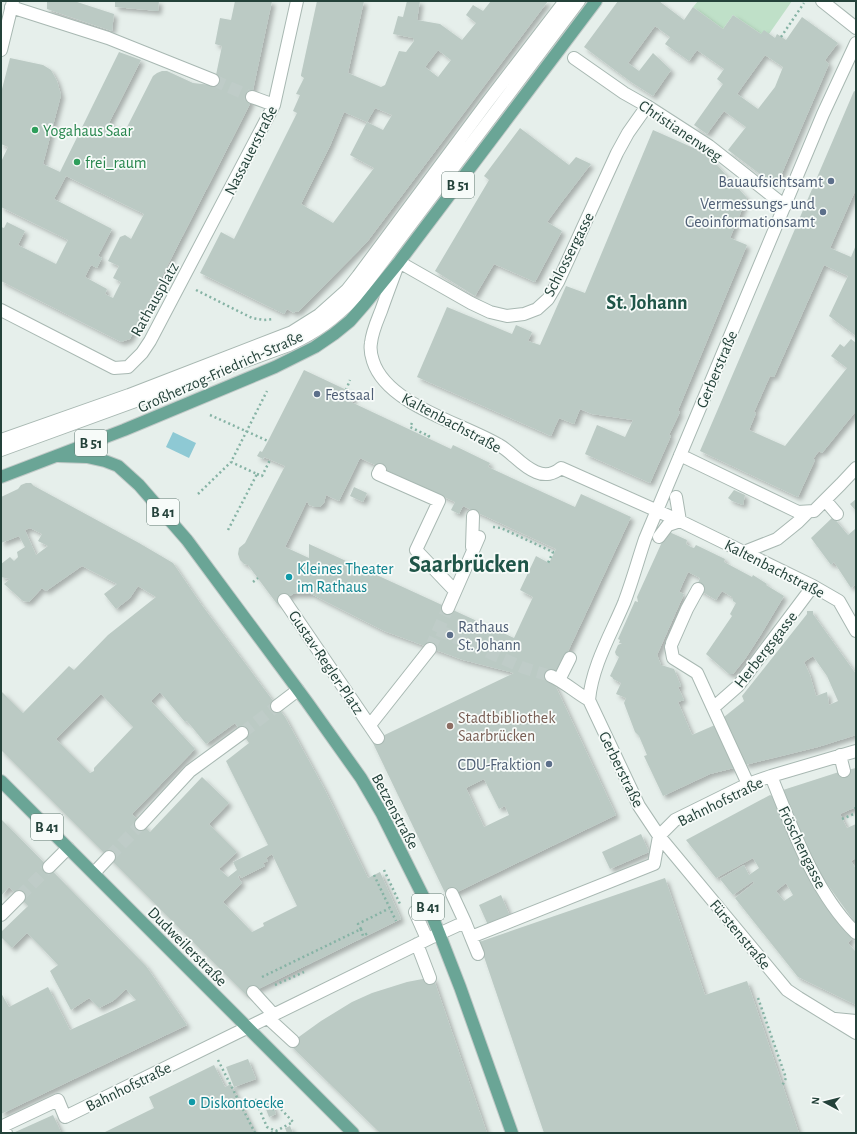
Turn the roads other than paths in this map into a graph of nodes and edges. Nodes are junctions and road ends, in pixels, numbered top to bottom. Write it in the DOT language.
graph roads {
  1 [pos="297,1"];
  2 [pos="565,1"];
  3 [pos="579,1"];
  4 [pos="596,1"];
  5 [pos="822,1"];
  6 [pos="12,4"];
  7 [pos="856,28"];
  8 [pos="856,43"];
  9 [pos="1,50"];
  10 [pos="574,58"];
  11 [pos="213,80"];
  12 [pos="252,97"];
  13 [pos="274,105"];
  14 [pos="647,106"];
  15 [pos="785,206"];
  16 [pos="211,225"];
  17 [pos="399,262"];
  18 [pos="1,310"];
  19 [pos="1,440"];
  20 [pos="1,450"];
  21 [pos="680,455"];
  22 [pos="58,456"];
  23 [pos="856,468"];
  24 [pos="380,470"];
  25 [pos="1,477"];
  26 [pos="676,497"];
  27 [pos="825,500"];
  28 [pos="657,510"];
  29 [pos="808,512"];
  30 [pos="837,514"];
  31 [pos="473,516"];
  32 [pos="680,521"];
  33 [pos="479,537"];
  34 [pos="659,537"];
  35 [pos="744,552"];
  36 [pos="472,553"];
  37 [pos="813,586"];
  38 [pos="698,589"];
  39 [pos="455,591"];
  40 [pos="284,600"];
  41 [pos="448,608"];
  42 [pos="856,631"];
  43 [pos="430,649"];
  44 [pos="570,658"];
  45 [pos="298,690"];
  46 [pos="589,700"];
  47 [pos="277,706"];
  48 [pos="713,708"];
  49 [pos="370,725"];
  50 [pos="242,733"];
  51 [pos="378,738"];
  52 [pos="856,751"];
  53 [pos="840,755"];
  54 [pos="844,771"];
  55 [pos="771,776"];
  56 [pos="1,781"];
  57 [pos="748,784"];
  58 [pos="141,824"];
  59 [pos="658,836"];
  60 [pos="68,848"];
  61 [pos="109,857"];
  62 [pos="49,867"];
  63 [pos="94,873"];
  64 [pos="452,894"];
  65 [pos="19,897"];
  66 [pos="415,912"];
  67 [pos="1,915"];
  68 [pos="465,922"];
  69 [pos="856,932"];
  70 [pos="439,933"];
  71 [pos="477,937"];
  72 [pos="422,942"];
  73 [pos="478,954"];
  74 [pos="430,978"];
  75 [pos="253,992"];
  76 [pos="271,1016"];
  77 [pos="835,1019"];
  78 [pos="856,1021"];
  79 [pos="248,1027"];
  80 [pos="856,1033"];
  81 [pos="293,1041"];
  82 [pos="6,1133"];
  83 [pos="353,1133"];
  84 [pos="512,1133"];
  1 -- 13 [label="street, Nassauerstraße"];
  2 -- 19 [label="street"];
  3 -- 20 [label="street"];
  4 -- 17 [label="main road, Großherzog-Friedrich-Straße / B 51"];
  5 -- 7 [label="street"];
  6 -- 9 [label="street"];
  6 -- 11 [label="street"];
  8 -- 15 [label="street, Gerberstraße"];
  10 -- 14 [label="street, Christianenweg"];
  12 -- 13 [label="street"];
  13 -- 16 [label="street, Nassauerstraße"];
  14 -- 15 [label="street, Christianenweg"];
  14 -- 17 [label="street, Schlossergasse"];
  15 -- 21 [label="street, Gerberstraße"];
  16 -- 18 [label="street, Rathausplatz"];
  17 -- 22 [label="main road, Großherzog-Friedrich-Straße / B 51"];
  17 -- 28 [label="street, Kaltenbachstraße"];
  21 -- 28 [label="street, Gerberstraße"];
  21 -- 29 [label="street"];
  22 -- 25 [label="main road, B 51"];
  22 -- 45 [label="main road, Betzenstraße / B 41"];
  23 -- 27 [label="street"];
  24 -- 39 [label="street"];
  26 -- 32 [label="street"];
  27 -- 29 [label="street"];
  27 -- 30 [label="street"];
  28 -- 32 [label="street, Kaltenbachstraße"];
  28 -- 46 [label="street, Gerberstraße"];
  29 -- 35 [label="street"];
  31 -- 36 [label="street"];
  32 -- 34 [label="street"];
  32 -- 35 [label="street, Kaltenbachstraße"];
  33 -- 36 [label="street"];
  35 -- 37 [label="street, Kaltenbachstraße"];
  36 -- 39 [label="street"];
  37 -- 42 [label="street, Kaltenbachstraße"];
  37 -- 48 [label="street, Herbergsgasse"];
  38 -- 48 [label="street"];
  39 -- 41 [label="street"];
  40 -- 49 [label="street, Gustav-Regler-Platz"];
  43 -- 49 [label="street, Gustav-Regler-Platz"];
  44 -- 46 [label="street"];
  45 -- 47 [label="street"];
  45 -- 70 [label="main road, Betzenstraße / B 41"];
  46 -- 59 [label="street, Gerberstraße"];
  48 -- 57 [label="street"];
  49 -- 51 [label="street, Gustav-Regler-Platz"];
  50 -- 58 [label="street"];
  52 -- 53 [label="street, Bahnhofstraße"];
  53 -- 54 [label="street"];
  53 -- 55 [label="street, Bahnhofstraße"];
  55 -- 57 [label="street, Bahnhofstraße"];
  55 -- 69 [label="street, Fröschengasse"];
  56 -- 60 [label="main road, Dudweilerstraße / B 41"];
  57 -- 59 [label="street, Bahnhofstraße"];
  59 -- 71 [label="street"];
  59 -- 77 [label="street, Fürstenstraße"];
  60 -- 62 [label="street"];
  60 -- 63 [label="main road, Dudweilerstraße / B 41"];
  61 -- 63 [label="street"];
  63 -- 79 [label="main road, Dudweilerstraße / B 41"];
  64 -- 68 [label="street"];
  65 -- 67 [label="street"];
  66 -- 72 [label="street"];
  68 -- 70 [label="street, Bahnhofstraße"];
  68 -- 71 [label="street"];
  70 -- 72 [label="street, Bahnhofstraße"];
  70 -- 84 [label="main road, Betzenstraße / B 41"];
  71 -- 73 [label="street"];
  72 -- 74 [label="street"];
  72 -- 76 [label="street, Bahnhofstraße"];
  75 -- 76 [label="street"];
  76 -- 79 [label="street, Bahnhofstraße"];
  76 -- 81 [label="street"];
  77 -- 78 [label="street, Fürstenstraße"];
  77 -- 80 [label="street, Fürstenstraße"];
  79 -- 82 [label="street, Bahnhofstraße"];
  79 -- 83 [label="main road, Dudweilerstraße / B 41"];
}
